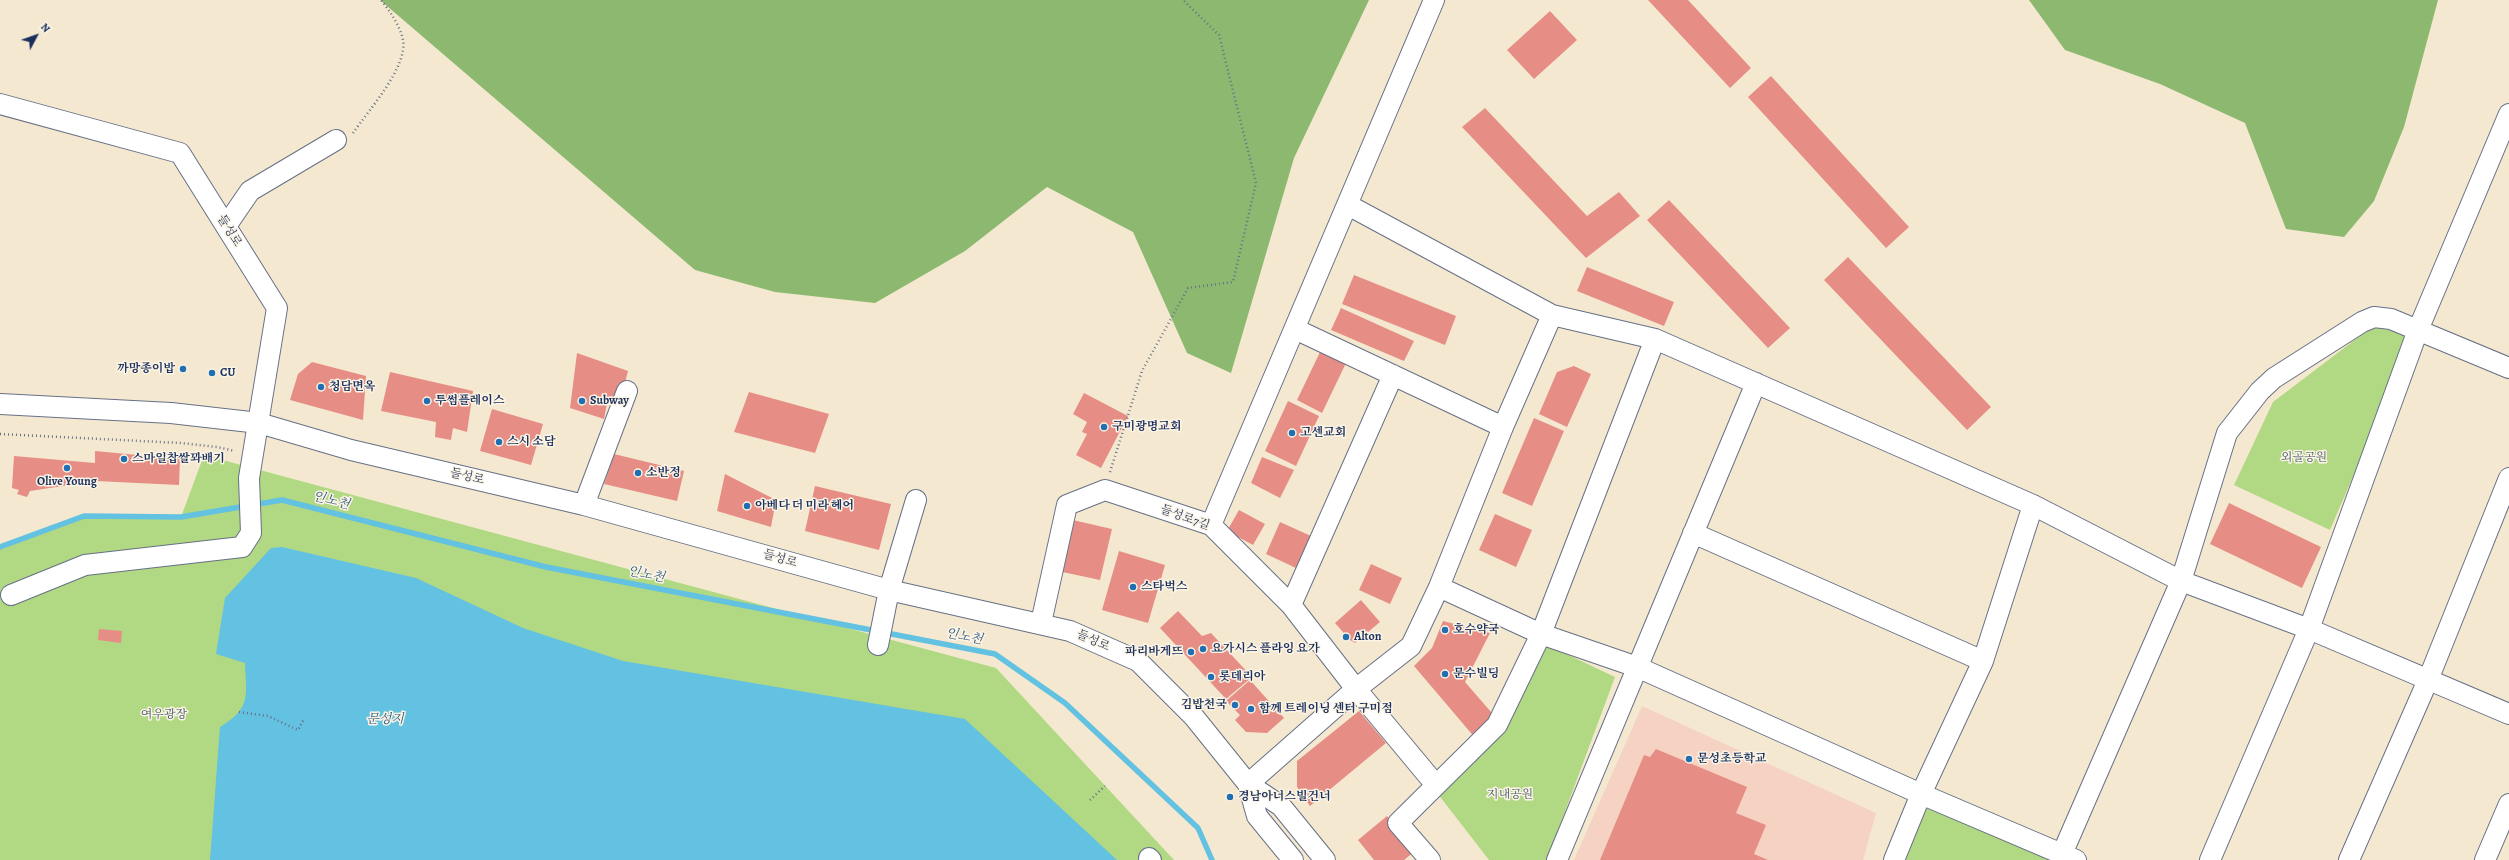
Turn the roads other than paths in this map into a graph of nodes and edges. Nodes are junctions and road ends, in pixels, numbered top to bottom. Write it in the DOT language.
graph roads {
  1 [pos="1434,0"];
  2 [pos="0,104"];
  3 [pos="2509,114"];
  4 [pos="336,140"];
  5 [pos="1348,205"];
  6 [pos="226,226"];
  7 [pos="1552,315"];
  8 [pos="1295,329"];
  9 [pos="2418,330"];
  10 [pos="1655,339"];
  11 [pos="2509,368"];
  12 [pos="1393,375"];
  13 [pos="1756,383"];
  14 [pos="627,391"];
  15 [pos="0,404"];
  16 [pos="259,423"];
  17 [pos="1503,427"];
  18 [pos="2509,478"];
  19 [pos="916,500"];
  20 [pos="2033,504"];
  21 [pos="584,505"];
  22 [pos="1211,525"];
  23 [pos="1693,532"];
  24 [pos="2182,580"];
  25 [pos="1439,587"];
  26 [pos="889,590"];
  27 [pos="11,594"];
  28 [pos="1291,605"];
  29 [pos="1041,623"];
  30 [pos="2309,629"];
  31 [pos="1541,634"];
  32 [pos="878,645"];
  33 [pos="1983,661"];
  34 [pos="1637,667"];
  35 [pos="2428,680"];
  36 [pos="1356,689"];
  37 [pos="2509,714"];
  38 [pos="1248,784"];
  39 [pos="1436,784"];
  40 [pos="1921,794"];
  41 [pos="2509,804"];
  42 [pos="2503,831"];
  43 [pos="2069,857"];
  44 [pos="1293,860"];
  45 [pos="1326,860"];
  46 [pos="1430,860"];
  47 [pos="1557,860"];
  48 [pos="1894,860"];
  49 [pos="2210,860"];
  50 [pos="2349,860"];
  51 [pos="2485,860"];
  1 -- 5 [label="street"];
  2 -- 6 [label="street, 들성로"];
  3 -- 9 [label="street"];
  4 -- 6 [label="street"];
  5 -- 7 [label="street"];
  5 -- 8 [label="street"];
  6 -- 16 [label="street, 들성로"];
  7 -- 10 [label="street"];
  7 -- 17 [label="street"];
  8 -- 12 [label="street"];
  8 -- 22 [label="street"];
  9 -- 11 [label="street"];
  9 -- 24 [label="street"];
  9 -- 30 [label="street"];
  10 -- 13 [label="street"];
  10 -- 31 [label="street"];
  12 -- 17 [label="street"];
  12 -- 28 [label="street"];
  13 -- 20 [label="street"];
  13 -- 23 [label="street"];
  14 -- 21 [label="street"];
  15 -- 16 [label="street, 들성로"];
  16 -- 21 [label="street, 들성로"];
  16 -- 27 [label="street"];
  17 -- 25 [label="street"];
  18 -- 35 [label="street"];
  19 -- 26 [label="street"];
  20 -- 24 [label="street"];
  20 -- 33 [label="street"];
  21 -- 26 [label="street, 들성로"];
  22 -- 28 [label="street, 들성로7길"];
  22 -- 29 [label="street, 들성로7길"];
  23 -- 33 [label="street"];
  23 -- 34 [label="street"];
  24 -- 30 [label="street"];
  24 -- 43 [label="street"];
  25 -- 31 [label="street"];
  25 -- 36 [label="street"];
  26 -- 29 [label="street, 들성로"];
  26 -- 32 [label="street"];
  28 -- 36 [label="street, 들성로7길"];
  29 -- 38 [label="street, 들성로"];
  30 -- 35 [label="street"];
  30 -- 49 [label="street"];
  31 -- 34 [label="street"];
  31 -- 39 [label="street"];
  33 -- 40 [label="street"];
  34 -- 40 [label="street"];
  34 -- 47 [label="street"];
  35 -- 37 [label="street"];
  35 -- 50 [label="street"];
  36 -- 38 [label="street"];
  36 -- 39 [label="street, 들성로7길"];
  38 -- 44 [label="street, 들성로"];
  38 -- 45 [label="street, 들성로"];
  39 -- 46 [label="street"];
  40 -- 43 [label="street"];
  40 -- 48 [label="street"];
  41 -- 42 [label="street"];
  42 -- 51 [label="street"];
}
